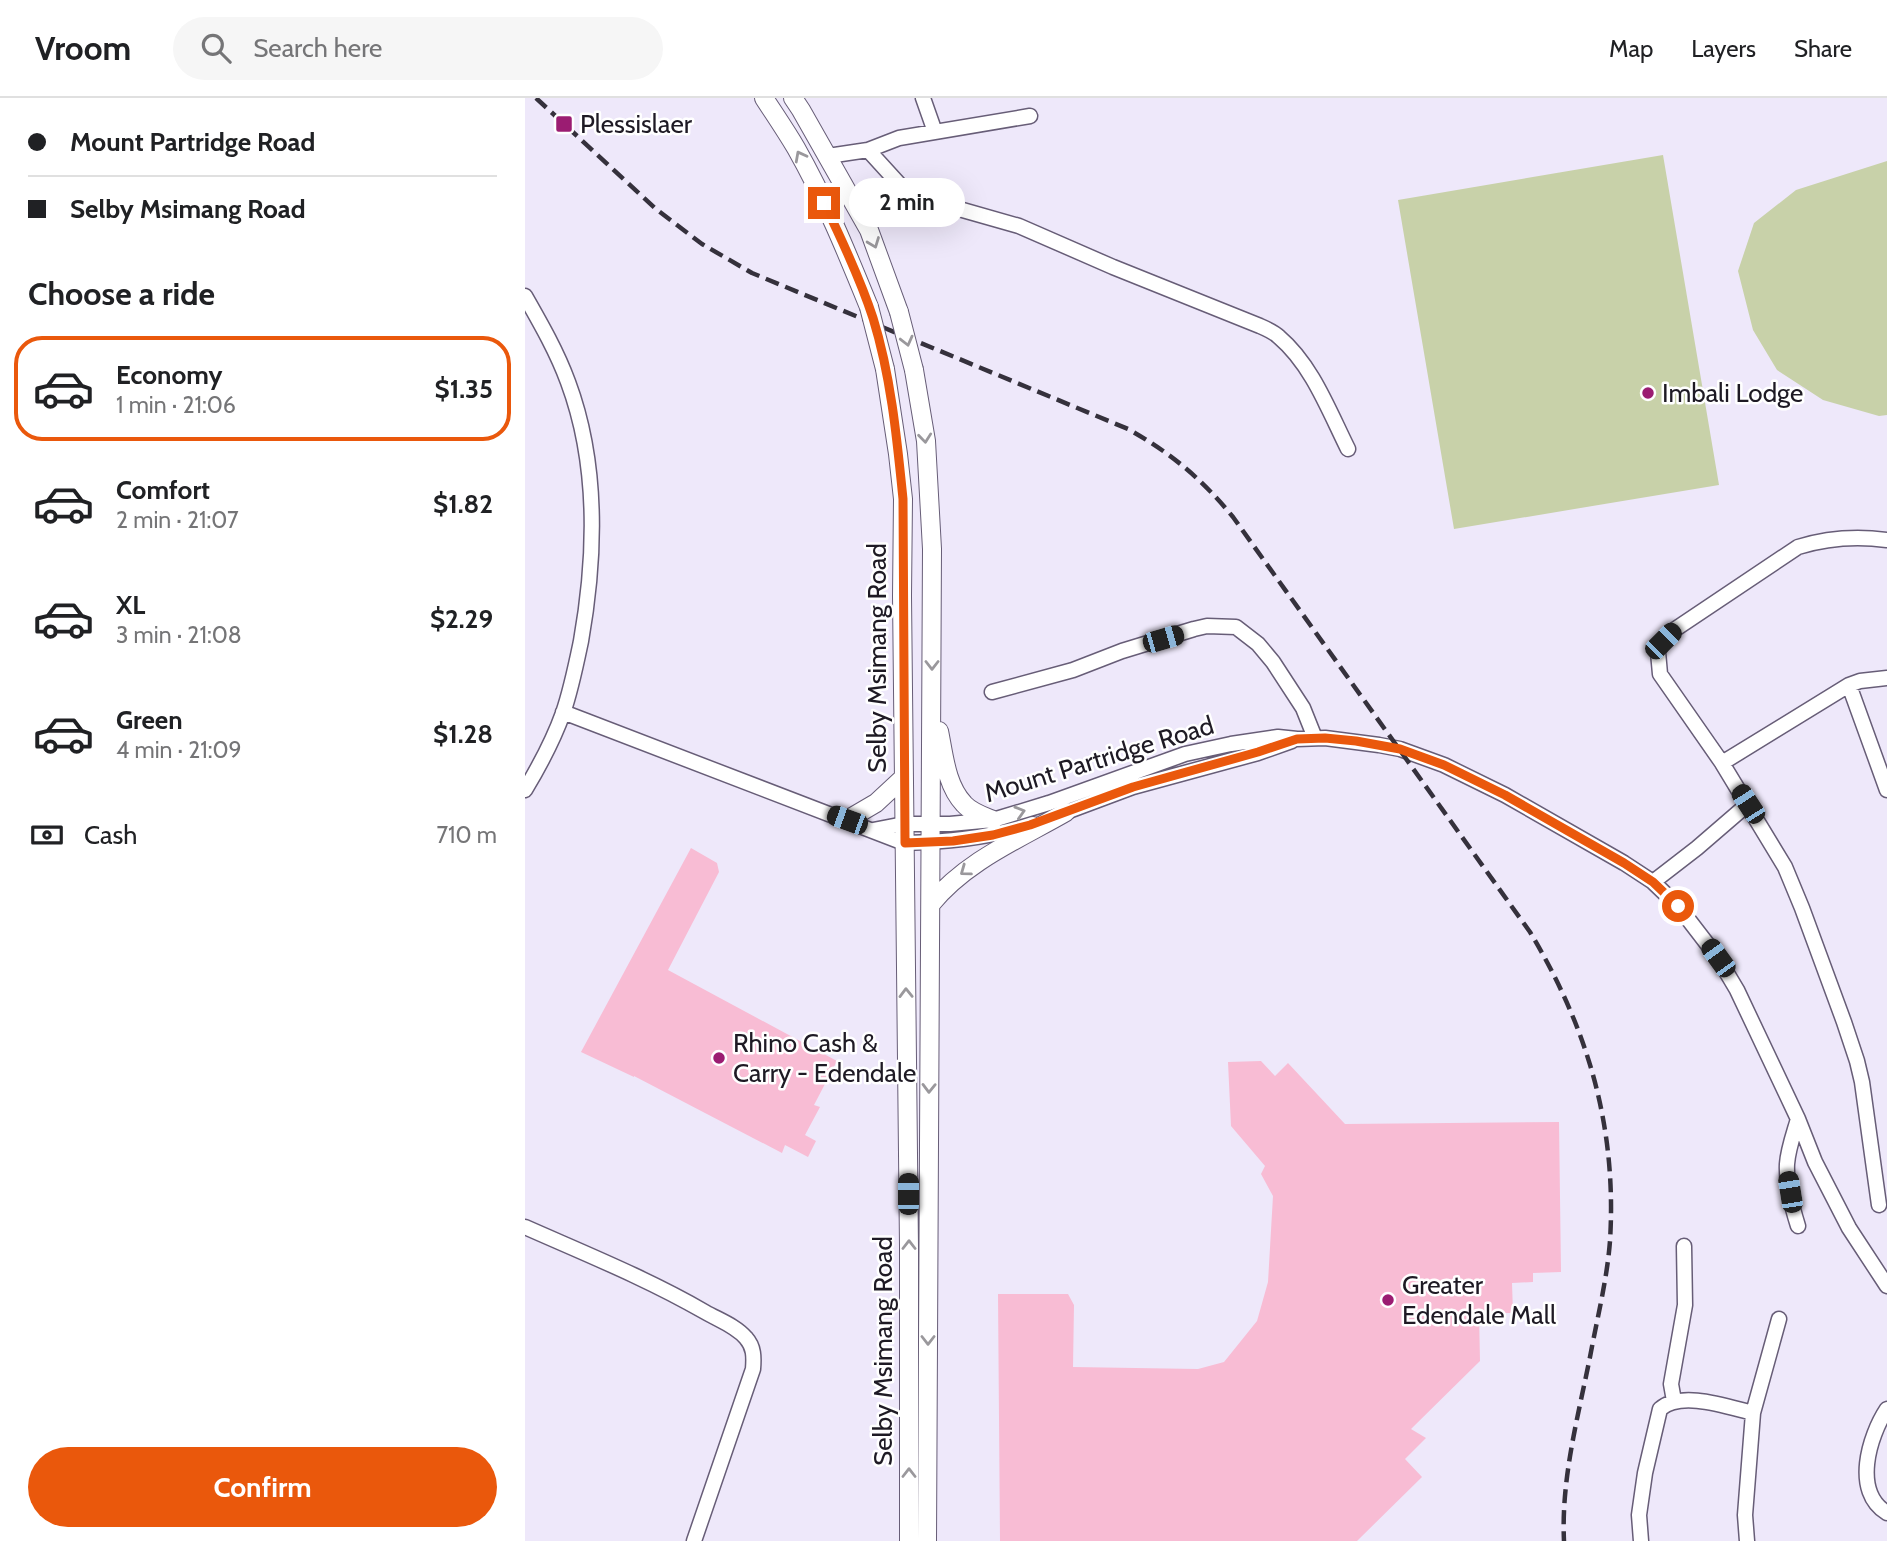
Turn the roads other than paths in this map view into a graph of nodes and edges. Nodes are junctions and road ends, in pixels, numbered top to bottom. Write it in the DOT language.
graph roads {
  1 [pos="764,98"];
  2 [pos="793,98"];
  3 [pos="923,98"];
  4 [pos="1030,116"];
  5 [pos="935,132"];
  6 [pos="868,150"];
  7 [pos="828,156"];
  8 [pos="525,296"];
  9 [pos="1348,449"];
  10 [pos="1887,540"];
  11 [pos="1887,678"];
  12 [pos="1849,685"];
  13 [pos="992,692"];
  14 [pos="932,693"];
  15 [pos="563,712"];
  16 [pos="1315,738"];
  17 [pos="1297,739"];
  18 [pos="1722,763"];
  19 [pos="904,777"];
  20 [pos="525,790"];
  21 [pos="1887,790"];
  22 [pos="1748,804"];
  23 [pos="1066,812"];
  24 [pos="847,820"];
  25 [pos="993,820"];
  26 [pos="905,824"];
  27 [pos="873,830"];
  28 [pos="930,833"];
  29 [pos="905,843"];
  30 [pos="1653,882"];
  31 [pos="931,904"];
  32 [pos="1798,1119"];
  33 [pos="1879,1205"];
  34 [pos="1798,1226"];
  35 [pos="525,1227"];
  36 [pos="1684,1245"];
  37 [pos="1887,1286"];
  38 [pos="1779,1319"];
  39 [pos="1674,1401"];
  40 [pos="1887,1409"];
  41 [pos="1753,1413"];
  42 [pos="1887,1513"];
  43 [pos="694,1541"];
  44 [pos="909,1541"];
  45 [pos="927,1541"];
  46 [pos="1641,1541"];
  47 [pos="1747,1541"];
  19 -- 1 [label="main road, Selby Msimang Road, one-way, bridge"];
  2 -- 7 [label="main road, Selby Msimang Road"];
  3 -- 5 [label="street"];
  4 -- 5 [label="street"];
  5 -- 6 [label="street"];
  6 -- 7 [label="street"];
  6 -- 9 [label="street"];
  7 -- 14 [label="main road, Selby Msimang Road, one-way, bridge"];
  8 -- 15 [label="street"];
  10 -- 18 [label="street"];
  11 -- 12 [label="street"];
  12 -- 18 [label="street"];
  12 -- 21 [label="street"];
  13 -- 16 [label="street"];
  14 -- 25 [label="main road"];
  14 -- 28 [label="main road, Selby Msimang Road"];
  15 -- 20 [label="street"];
  15 -- 24 [label="street, Mount Partridge Road"];
  16 -- 17 [label="street, Mount Partridge Road"];
  16 -- 30 [label="street, Mount Partridge Road"];
  17 -- 23 [label="street, Mount Partridge Road"];
  25 -- 17 [label="street, Mount Partridge Road, one-way"];
  18 -- 22 [label="street"];
  19 -- 24 [label="main road"];
  19 -- 26 [label="main road, Selby Msimang Road"];
  22 -- 30 [label="street"];
  22 -- 33 [label="street"];
  23 -- 28 [label="street, Mount Partridge Road"];
  23 -- 31 [label="main road, one-way"];
  24 -- 27 [label="street, Mount Partridge Road"];
  25 -- 28 [label="street, Mount Partridge Road"];
  26 -- 27 [label="street, Mount Partridge Road"];
  26 -- 28 [label="street, Mount Partridge Road"];
  26 -- 29 [label="main road, Selby Msimang Road"];
  27 -- 29 [label="street, Mount Partridge Road"];
  28 -- 29 [label="street, Mount Partridge Road"];
  28 -- 31 [label="main road, Selby Msimang Road"];
  44 -- 29 [label="main road, Selby Msimang Road, one-way"];
  30 -- 32 [label="street, Mount Partridge Road"];
  31 -- 45 [label="main road, Selby Msimang Road, one-way"];
  32 -- 34 [label="street"];
  32 -- 37 [label="street, Mount Partridge Road"];
  35 -- 43 [label="street"];
  36 -- 39 [label="street"];
  38 -- 41 [label="street"];
  39 -- 41 [label="street"];
  39 -- 46 [label="street"];
  40 -- 42 [label="street"];
  41 -- 47 [label="street"];
}
